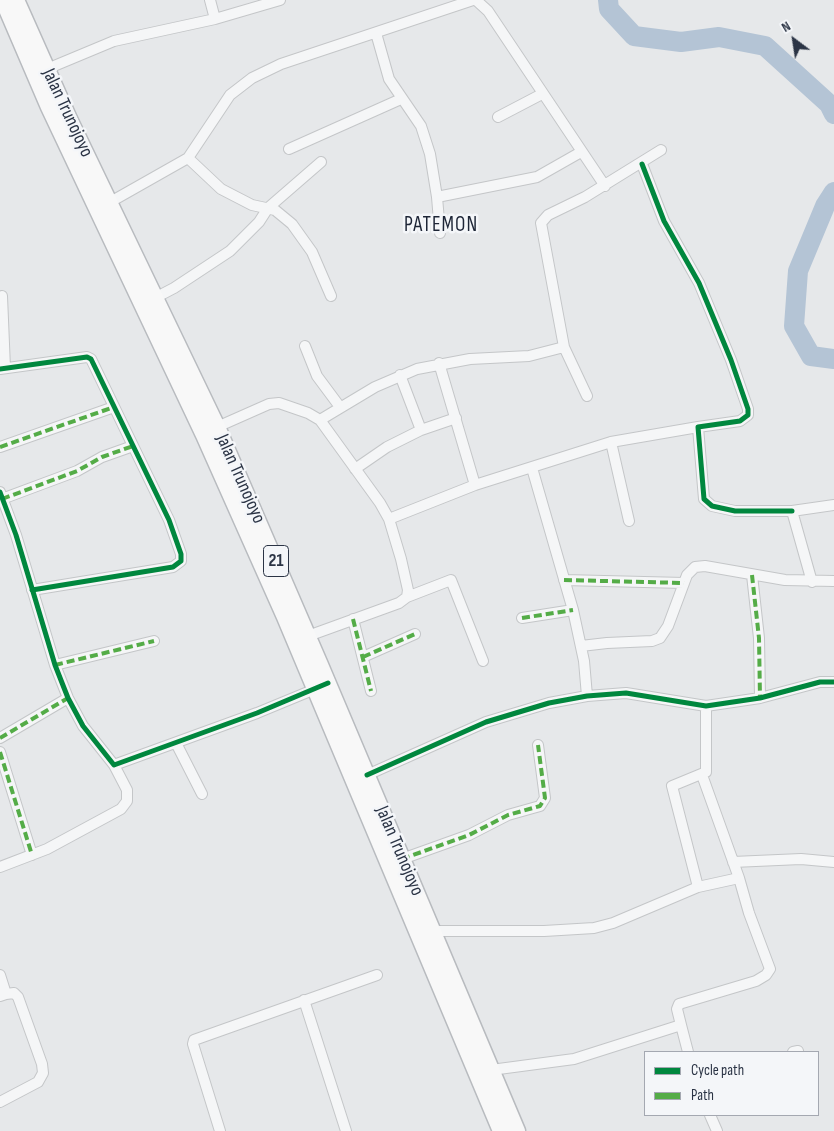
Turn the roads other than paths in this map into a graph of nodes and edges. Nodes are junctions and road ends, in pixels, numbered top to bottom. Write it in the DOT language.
graph roads {
  1 [pos="3,0"];
  2 [pos="16,0"];
  3 [pos="210,0"];
  4 [pos="280,0"];
  5 [pos="474,0"];
  6 [pos="215,19"];
  7 [pos="376,33"];
  8 [pos="41,72"];
  9 [pos="542,94"];
  10 [pos="402,99"];
  11 [pos="498,117"];
  12 [pos="289,149"];
  13 [pos="662,150"];
  14 [pos="581,152"];
  15 [pos="188,158"];
  16 [pos="322,162"];
  17 [pos="642,164"];
  18 [pos="605,186"];
  19 [pos="437,197"];
  20 [pos="104,206"];
  21 [pos="268,208"];
  22 [pos="440,233"];
  23 [pos="2,296"];
  24 [pos="331,296"];
  25 [pos="150,300"];
  26 [pos="305,346"];
  27 [pos="564,348"];
  28 [pos="439,363"];
  29 [pos="2,369"];
  30 [pos="400,374"];
  31 [pos="587,396"];
  32 [pos="114,407"];
  33 [pos="340,407"];
  34 [pos="456,418"];
  35 [pos="320,420"];
  36 [pos="217,427"];
  37 [pos="698,427"];
  38 [pos="421,430"];
  39 [pos="611,442"];
  40 [pos="133,446"];
  41 [pos="0,447"];
  42 [pos="532,468"];
  43 [pos="356,469"];
  44 [pos="475,485"];
  45 [pos="1,496"];
  46 [pos="834,505"];
  47 [pos="792,511"];
  48 [pos="389,519"];
  49 [pos="629,520"];
  50 [pos="752,575"];
  51 [pos="564,580"];
  52 [pos="812,582"];
  53 [pos="834,582"];
  54 [pos="684,583"];
  55 [pos="32,590"];
  56 [pos="407,597"];
  57 [pos="572,610"];
  58 [pos="522,618"];
  59 [pos="353,619"];
  60 [pos="415,634"];
  61 [pos="308,636"];
  62 [pos="154,641"];
  63 [pos="581,646"];
  64 [pos="363,657"];
  65 [pos="483,661"];
  66 [pos="55,665"];
  67 [pos="834,682"];
  68 [pos="322,686"];
  69 [pos="372,691"];
  70 [pos="587,696"];
  71 [pos="68,698"];
  72 [pos="760,698"];
  73 [pos="706,706"];
  74 [pos="0,738"];
  75 [pos="176,743"];
  76 [pos="538,745"];
  77 [pos="0,752"];
  78 [pos="114,765"];
  79 [pos="367,775"];
  80 [pos="702,775"];
  81 [pos="202,794"];
  82 [pos="32,855"];
  83 [pos="402,859"];
  84 [pos="733,862"];
  85 [pos="834,862"];
  86 [pos="0,867"];
  87 [pos="739,878"];
  88 [pos="698,887"];
  89 [pos="433,931"];
  90 [pos="0,975"];
  91 [pos="377,975"];
  92 [pos="3,995"];
  93 [pos="304,1000"];
  94 [pos="681,1026"];
  95 [pos="688,1051"];
  96 [pos="491,1070"];
  97 [pos="0,1102"];
  98 [pos="710,1116"];
  99 [pos="507,1129"];
  100 [pos="220,1131"];
  101 [pos="346,1131"];
  102 [pos="717,1131"];
  1 -- 8 [label="highway, Jalan Trunojoyo / 21"];
  2 -- 8 [label="highway, Jalan Trunojoyo / 21"];
  3 -- 6 [label="street"];
  4 -- 6 [label="street"];
  5 -- 7 [label="street"];
  5 -- 9 [label="street"];
  6 -- 8 [label="street"];
  7 -- 10 [label="street"];
  7 -- 15 [label="street"];
  8 -- 20 [label="highway, Jalan Trunojoyo / 21"];
  9 -- 11 [label="street"];
  9 -- 14 [label="street"];
  10 -- 12 [label="street"];
  10 -- 19 [label="street"];
  13 -- 17 [label="street"];
  14 -- 18 [label="street"];
  14 -- 19 [label="street"];
  15 -- 20 [label="street"];
  15 -- 21 [label="street"];
  16 -- 21 [label="street"];
  17 -- 18 [label="street"];
  17 -- 37 [label="street"];
  18 -- 27 [label="street"];
  19 -- 22 [label="street"];
  20 -- 25 [label="highway, Jalan Trunojoyo / 21"];
  21 -- 24 [label="street"];
  21 -- 25 [label="street"];
  23 -- 29 [label="street"];
  25 -- 36 [label="highway, Jalan Trunojoyo / 21"];
  25 -- 68 [label="highway, Jalan Trunojoyo / 21"];
  26 -- 33 [label="street"];
  27 -- 28 [label="street"];
  27 -- 31 [label="street"];
  28 -- 30 [label="street"];
  28 -- 34 [label="street"];
  29 -- 32 [label="street"];
  30 -- 33 [label="street"];
  30 -- 38 [label="street"];
  32 -- 40 [label="street"];
  32 -- 41 [label="street"];
  33 -- 35 [label="street"];
  34 -- 38 [label="street"];
  34 -- 44 [label="street"];
  35 -- 36 [label="street"];
  35 -- 43 [label="street"];
  36 -- 61 [label="highway, Jalan Trunojoyo / 21"];
  37 -- 39 [label="street"];
  37 -- 47 [label="street"];
  38 -- 43 [label="street"];
  39 -- 42 [label="street"];
  39 -- 49 [label="street"];
  40 -- 45 [label="street"];
  40 -- 55 [label="street"];
  42 -- 44 [label="street"];
  42 -- 51 [label="street"];
  43 -- 48 [label="street"];
  44 -- 48 [label="street"];
  45 -- 55 [label="street"];
  46 -- 47 [label="street"];
  47 -- 52 [label="street"];
  48 -- 56 [label="street"];
  50 -- 52 [label="street"];
  50 -- 54 [label="street"];
  50 -- 72 [label="street"];
  51 -- 54 [label="street"];
  51 -- 57 [label="street"];
  52 -- 53 [label="street"];
  54 -- 63 [label="street"];
  55 -- 66 [label="street"];
  56 -- 59 [label="street"];
  56 -- 65 [label="street"];
  57 -- 58 [label="street"];
  57 -- 63 [label="street"];
  59 -- 61 [label="street"];
  59 -- 64 [label="street"];
  60 -- 64 [label="street"];
  61 -- 68 [label="highway, Jalan Trunojoyo / 21"];
  62 -- 66 [label="street"];
  63 -- 70 [label="street"];
  64 -- 69 [label="street"];
  66 -- 71 [label="street"];
  67 -- 72 [label="street"];
  68 -- 75 [label="street"];
  68 -- 79 [label="highway, Jalan Trunojoyo / 21"];
  68 -- 99 [label="highway, Jalan Trunojoyo / 21"];
  70 -- 73 [label="street"];
  70 -- 79 [label="street"];
  71 -- 74 [label="street"];
  71 -- 78 [label="street"];
  72 -- 73 [label="street"];
  73 -- 80 [label="street"];
  75 -- 78 [label="street"];
  75 -- 81 [label="street"];
  76 -- 83 [label="street"];
  77 -- 82 [label="street"];
  78 -- 82 [label="street"];
  79 -- 83 [label="highway, Jalan Trunojoyo / 21"];
  80 -- 84 [label="street"];
  80 -- 88 [label="street"];
  82 -- 86 [label="street"];
  83 -- 89 [label="highway, Jalan Trunojoyo / 21"];
  84 -- 85 [label="street"];
  84 -- 87 [label="street"];
  87 -- 88 [label="street"];
  87 -- 94 [label="street"];
  88 -- 89 [label="street"];
  89 -- 96 [label="highway, Jalan Trunojoyo / 21"];
  90 -- 92 [label="street"];
  91 -- 93 [label="street"];
  92 -- 97 [label="street"];
  93 -- 100 [label="street"];
  93 -- 101 [label="street"];
  94 -- 95 [label="street"];
  94 -- 96 [label="street"];
  96 -- 99 [label="highway, Jalan Trunojoyo / 21"];
  98 -- 102 [label="street"];
}
